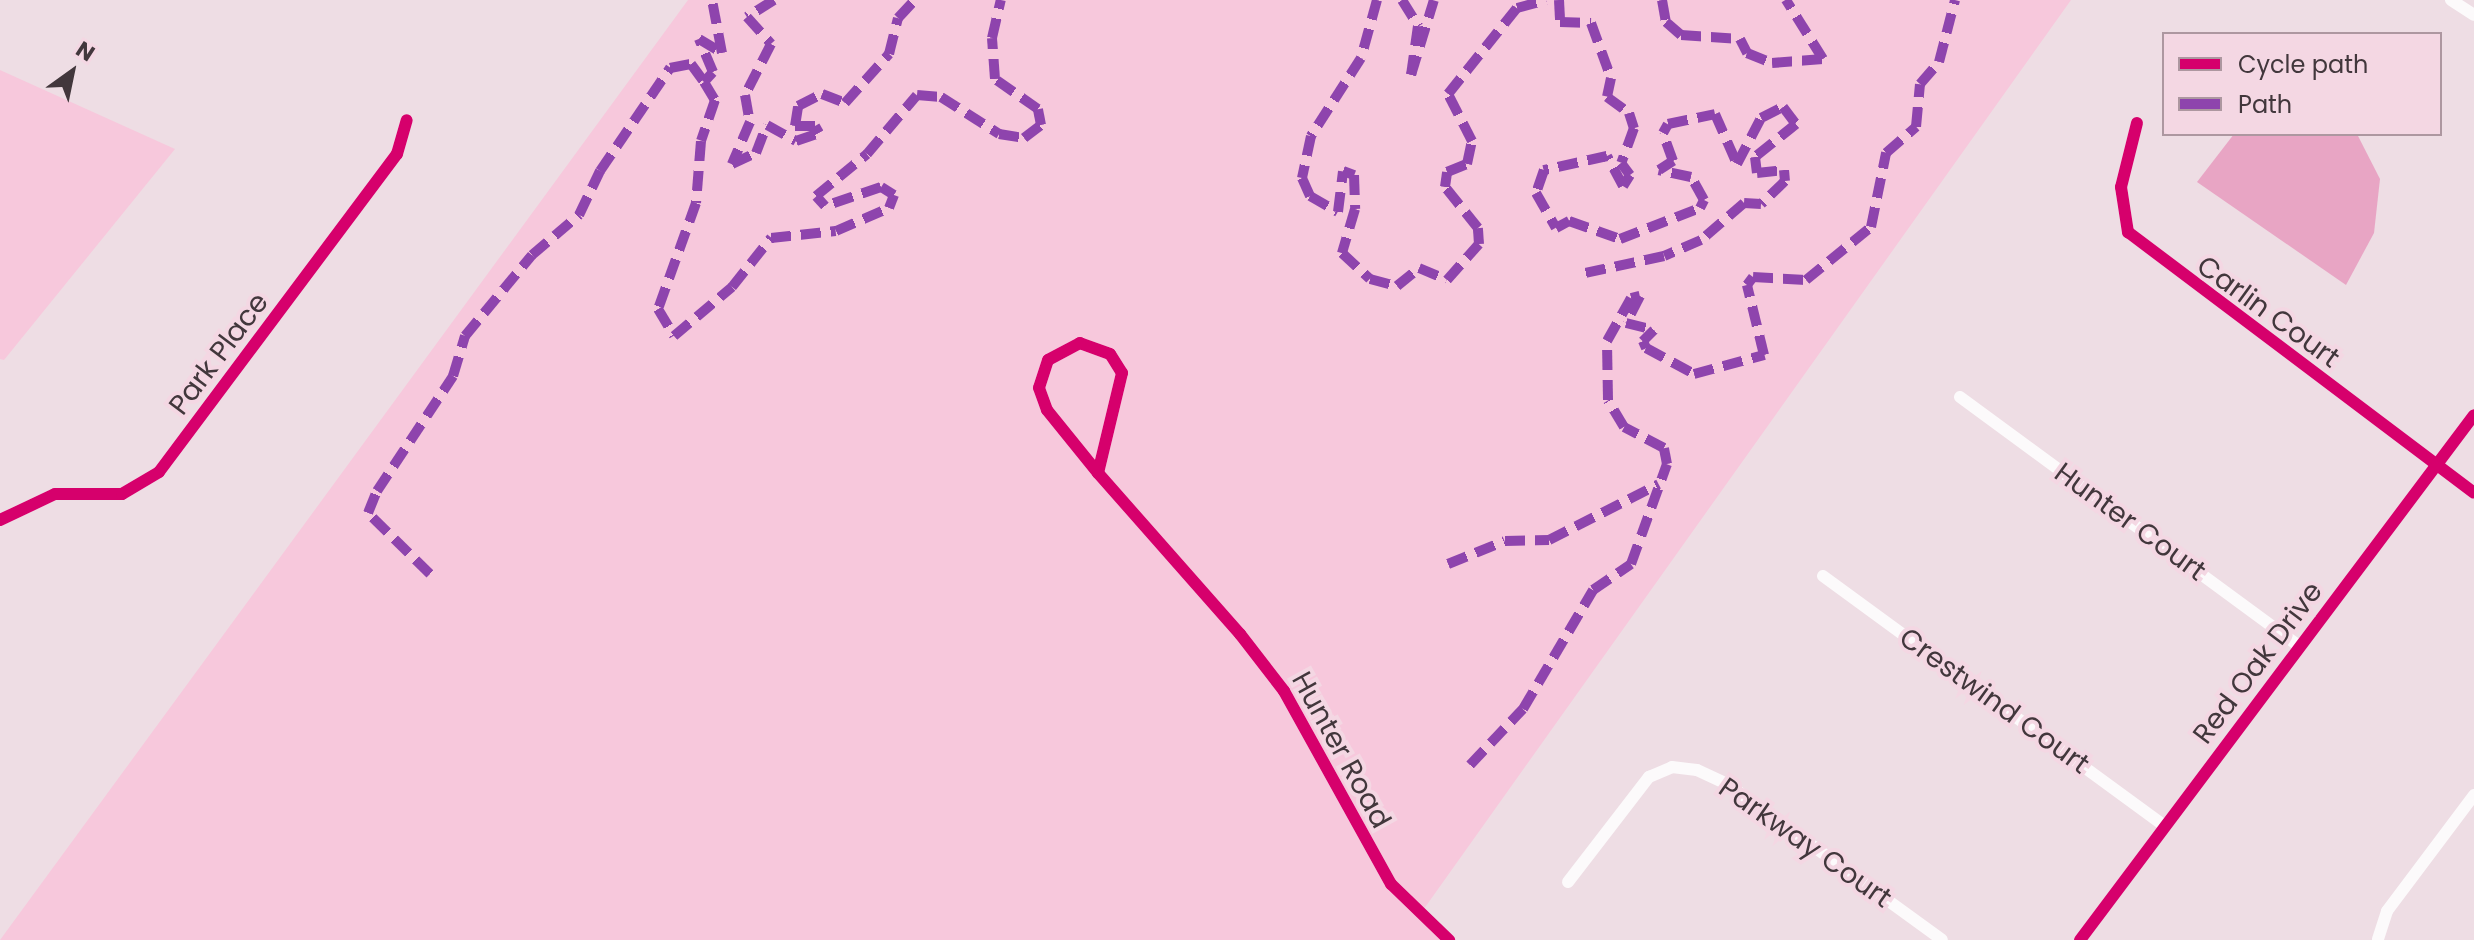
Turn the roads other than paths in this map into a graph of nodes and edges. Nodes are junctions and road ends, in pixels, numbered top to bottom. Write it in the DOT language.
graph roads {
  1 [pos="2451,0"];
  2 [pos="2474,15"];
  3 [pos="407,120"];
  4 [pos="2137,123"];
  5 [pos="1960,397"];
  6 [pos="2474,415"];
  7 [pos="2437,466"];
  8 [pos="1098,473"];
  9 [pos="2474,493"];
  10 [pos="0,520"];
  11 [pos="1823,576"];
  12 [pos="2300,647"];
  13 [pos="2474,795"];
  14 [pos="2165,826"];
  15 [pos="1568,882"];
  16 [pos="2378,939"];
  17 [pos="1449,940"];
  18 [pos="1942,940"];
  19 [pos="2080,940"];
  1 -- 2 [label="street"];
  3 -- 10 [label="street, Park Place"];
  4 -- 7 [label="street, Carlin Court"];
  5 -- 12 [label="street, Hunter Court"];
  6 -- 7 [label="street, Red Oak Drive"];
  7 -- 9 [label="street, Carlin Court"];
  7 -- 12 [label="street, Red Oak Drive"];
  8 -- 8 [label="street, Hunter Road"];
  8 -- 17 [label="street, Hunter Road"];
  11 -- 14 [label="street, Crestwind Court"];
  12 -- 14 [label="street, Red Oak Drive"];
  13 -- 16 [label="street"];
  14 -- 19 [label="street, Red Oak Drive"];
  15 -- 18 [label="street, Parkway Court"];
}
